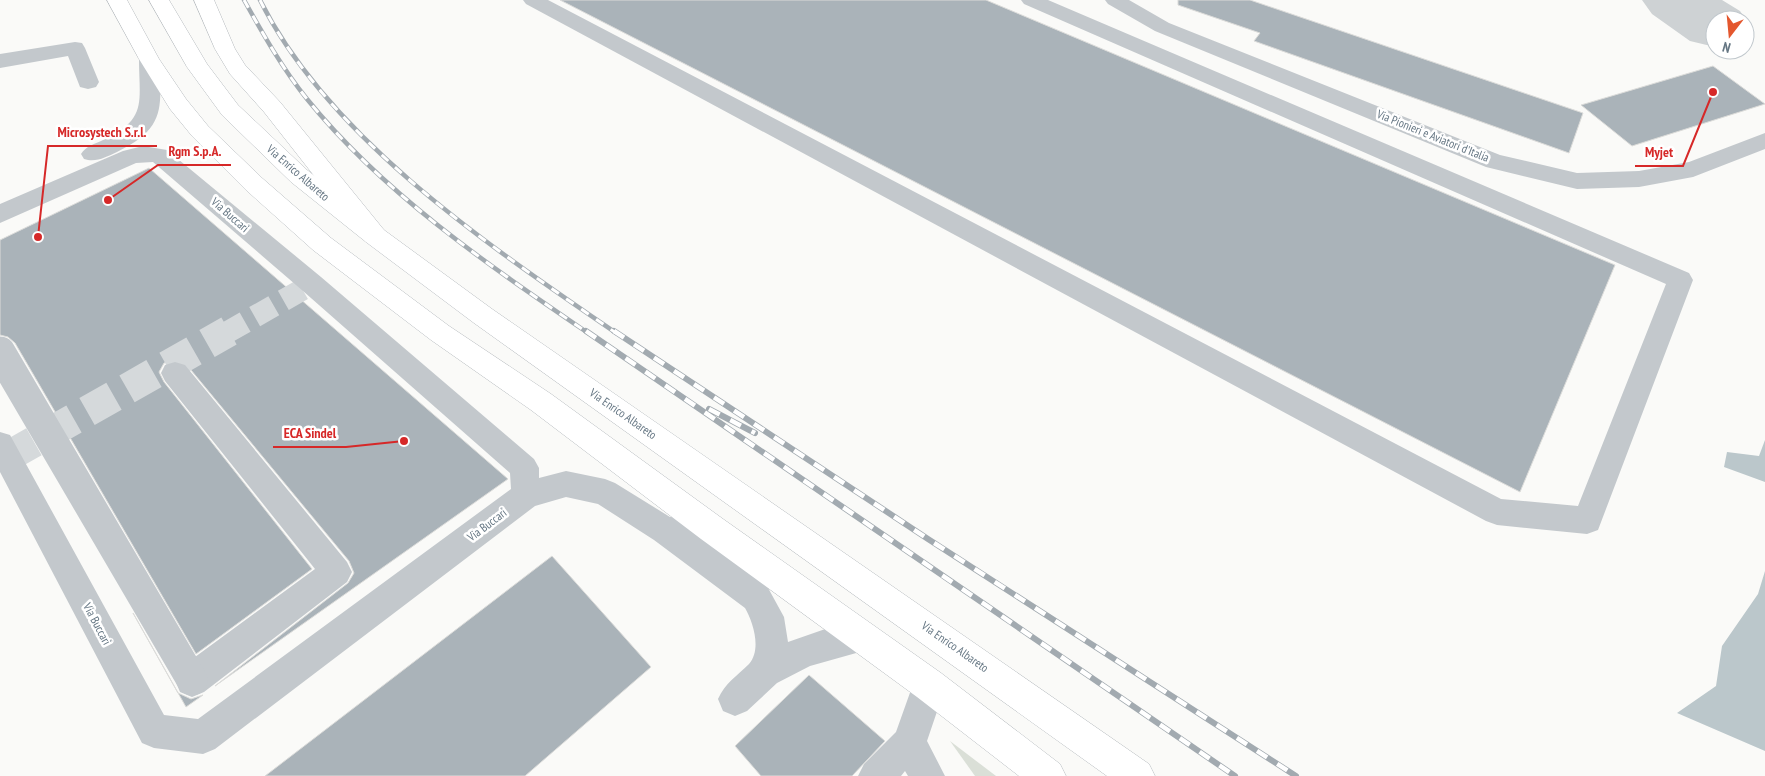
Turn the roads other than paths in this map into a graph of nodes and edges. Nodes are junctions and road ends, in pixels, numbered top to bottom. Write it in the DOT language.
graph roads {
  1 [pos="117,0"];
  2 [pos="159,0"];
  3 [pos="204,0"];
  4 [pos="533,0"];
  5 [pos="1031,0"];
  6 [pos="1115,0"];
  7 [pos="148,59"];
  8 [pos="0,61"];
  9 [pos="88,82"];
  10 [pos="1765,141"];
  11 [pos="0,194"];
  12 [pos="0,214"];
  13 [pos="375,236"];
  14 [pos="0,352"];
  15 [pos="175,373"];
  16 [pos="0,444"];
  17 [pos="526,495"];
  18 [pos="712,529"];
  19 [pos="665,530"];
  20 [pos="863,637"];
  21 [pos="764,671"];
  22 [pos="929,684"];
  23 [pos="736,699"];
  24 [pos="909,743"];
  25 [pos="876,776"];
  26 [pos="927,776"];
  27 [pos="1048,776"];
  28 [pos="1138,776"];
  1 -- 7 [label="main road"];
  2 -- 13 [label="main road, Via Enrico Albareto"];
  3 -- 13 [label="main road"];
  4 -- 5 [label="street"];
  6 -- 10 [label="street, Via Pionieri e Aviatori d'Italia"];
  7 -- 11 [label="street"];
  7 -- 18 [label="main road"];
  8 -- 9 [label="street"];
  12 -- 17 [label="street, Via Buccari"];
  13 -- 28 [label="main road, Via Enrico Albareto"];
  14 -- 15 [label="street, bridge"];
  16 -- 17 [label="street, Via Buccari"];
  17 -- 19 [label="street"];
  18 -- 19 [label="street"];
  18 -- 20 [label="main road"];
  19 -- 21 [label="street"];
  20 -- 21 [label="street"];
  20 -- 22 [label="main road"];
  21 -- 23 [label="street"];
  22 -- 24 [label="street"];
  22 -- 27 [label="main road"];
  24 -- 25 [label="street"];
  24 -- 26 [label="street"];
}
